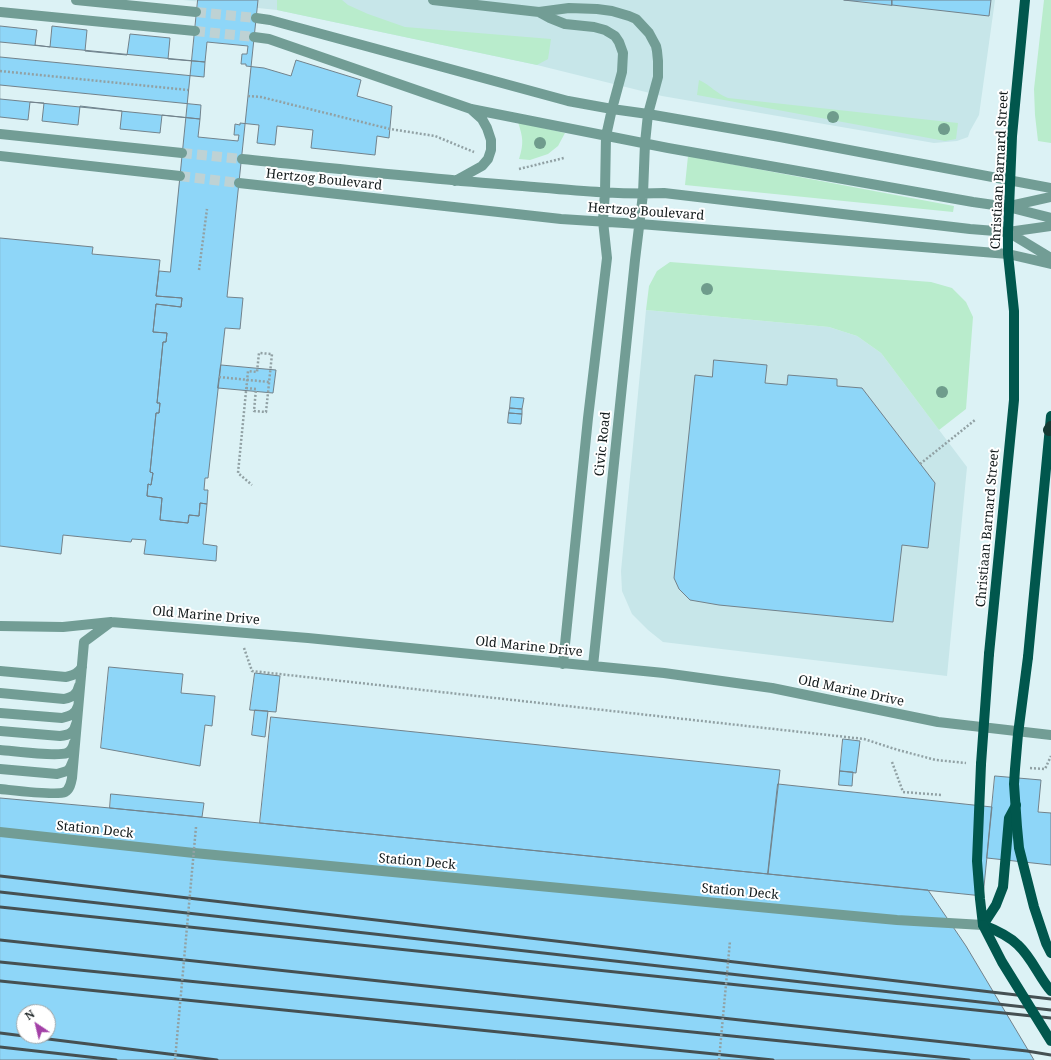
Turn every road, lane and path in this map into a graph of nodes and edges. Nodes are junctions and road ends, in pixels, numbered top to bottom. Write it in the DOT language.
graph roads {
  1 [pos="76,0"];
  2 [pos="433,0"];
  3 [pos="1025,0"];
  4 [pos="0,12"];
  5 [pos="196,12"];
  6 [pos="539,12"];
  7 [pos="256,18"];
  8 [pos="195,31"];
  9 [pos="254,37"];
  10 [pos="0,71"];
  11 [pos="188,90"];
  12 [pos="248,96"];
  13 [pos="471,109"];
  14 [pos="612,109"];
  15 [pos="648,114"];
  16 [pos="0,134"];
  17 [pos="606,136"];
  18 [pos="645,143"];
  19 [pos="474,152"];
  20 [pos="182,153"];
  21 [pos="0,156"];
  22 [pos="564,158"];
  23 [pos="242,159"];
  24 [pos="518,169"];
  25 [pos="180,176"];
  26 [pos="1010,180"];
  27 [pos="455,181"];
  28 [pos="239,183"];
  29 [pos="1051,188"];
  30 [pos="605,192"];
  31 [pos="643,194"];
  32 [pos="1051,197"];
  33 [pos="1008,207"];
  34 [pos="207,209"];
  35 [pos="1051,218"];
  36 [pos="603,222"];
  37 [pos="640,224"];
  38 [pos="1051,226"];
  39 [pos="1008,232"];
  40 [pos="1008,254"];
  41 [pos="1051,258"];
  42 [pos="1051,264"];
  43 [pos="199,270"];
  44 [pos="219,377"];
  45 [pos="269,382"];
  46 [pos="246,388"];
  47 [pos="1051,416"];
  48 [pos="975,420"];
  49 [pos="1050,428"];
  50 [pos="920,464"];
  51 [pos="252,485"];
  52 [pos="111,622"];
  53 [pos="0,626"];
  54 [pos="238,632"];
  55 [pos="563,664"];
  56 [pos="593,666"];
  57 [pos="82,667"];
  58 [pos="0,671"];
  59 [pos="80,683"];
  60 [pos="0,693"];
  61 [pos="78,702"];
  62 [pos="0,713"];
  63 [pos="77,720"];
  64 [pos="0,731"];
  65 [pos="1051,736"];
  66 [pos="75,739"];
  67 [pos="0,750"];
  68 [pos="1051,756"];
  69 [pos="74,758"];
  70 [pos="892,762"];
  71 [pos="966,763"];
  72 [pos="1027,768"];
  73 [pos="0,769"];
  74 [pos="0,789"];
  75 [pos="942,795"];
  76 [pos="1016,805"];
  77 [pos="196,828"];
  78 [pos="0,832"];
  79 [pos="194,854"];
  80 [pos="983,925"];
  81 [pos="730,941"];
  82 [pos="1051,953"];
  83 [pos="1051,991"];
  84 [pos="1051,1041"];
  85 [pos="175,1060"];
  86 [pos="719,1060"];
  1 -- 5 [label="street"];
  2 -- 6 [label="street"];
  3 -- 26 [label="main road, Christiaan Barnard Street"];
  4 -- 8 [label="street"];
  6 -- 14 [label="street, Civic Road"];
  6 -- 15 [label="street, Civic Road"];
  7 -- 14 [label="street"];
  9 -- 13 [label="street"];
  10 -- 11 [label="path"];
  12 -- 19 [label="path"];
  13 -- 17 [label="street"];
  13 -- 27 [label="street"];
  14 -- 15 [label="street"];
  14 -- 17 [label="street, Civic Road"];
  15 -- 18 [label="street, Civic Road"];
  15 -- 26 [label="street"];
  16 -- 20 [label="street"];
  17 -- 18 [label="street"];
  17 -- 30 [label="street, Civic Road"];
  18 -- 31 [label="street, Civic Road"];
  18 -- 33 [label="street"];
  21 -- 25 [label="street"];
  22 -- 24 [label="path"];
  23 -- 27 [label="street"];
  26 -- 29 [label="street"];
  26 -- 33 [label="main road, Christiaan Barnard Street"];
  27 -- 30 [label="street"];
  28 -- 36 [label="street, Hertzog Boulevard"];
  30 -- 31 [label="street"];
  30 -- 36 [label="street, Civic Road"];
  31 -- 37 [label="street, Civic Road"];
  31 -- 39 [label="street"];
  32 -- 33 [label="street"];
  33 -- 35 [label="street"];
  33 -- 39 [label="main road, Christiaan Barnard Street"];
  34 -- 43 [label="path"];
  36 -- 37 [label="street, Hertzog Boulevard"];
  36 -- 55 [label="street, Civic Road"];
  37 -- 40 [label="street, Hertzog Boulevard"];
  37 -- 56 [label="street, Civic Road"];
  38 -- 39 [label="street"];
  39 -- 40 [label="main road, Christiaan Barnard Street"];
  39 -- 41 [label="street"];
  40 -- 42 [label="street, Hertzog Boulevard"];
  40 -- 80 [label="main road, Christiaan Barnard Street, bridge"];
  44 -- 45 [label="path, bridge"];
  45 -- 46 [label="path"];
  45 -- 46 [label="path"];
  46 -- 51 [label="path"];
  47 -- 49 [label="main road"];
  48 -- 50 [label="path"];
  49 -- 76 [label="main road, bridge"];
  52 -- 53 [label="street, Old Marine Drive"];
  52 -- 54 [label="street, Old Marine Drive"];
  52 -- 57 [label="street"];
  54 -- 55 [label="street, Old Marine Drive"];
  54 -- 71 [label="path"];
  55 -- 56 [label="street, Old Marine Drive"];
  56 -- 65 [label="street, Old Marine Drive"];
  57 -- 58 [label="street"];
  57 -- 59 [label="street"];
  59 -- 60 [label="street"];
  59 -- 61 [label="street"];
  61 -- 62 [label="street"];
  61 -- 63 [label="street"];
  63 -- 64 [label="street"];
  63 -- 66 [label="street"];
  66 -- 67 [label="street"];
  66 -- 69 [label="street"];
  68 -- 72 [label="path"];
  69 -- 73 [label="street"];
  69 -- 74 [label="street"];
  70 -- 75 [label="path"];
  76 -- 80 [label="main road"];
  76 -- 82 [label="main road, bridge"];
  77 -- 79 [label="path, bridge"];
  78 -- 79 [label="street, Station Deck"];
  79 -- 80 [label="street, Station Deck"];
  79 -- 85 [label="path, bridge"];
  80 -- 83 [label="main road"];
  80 -- 84 [label="main road, Christiaan Barnard Street, bridge"];
  81 -- 86 [label="path, bridge"];
}
